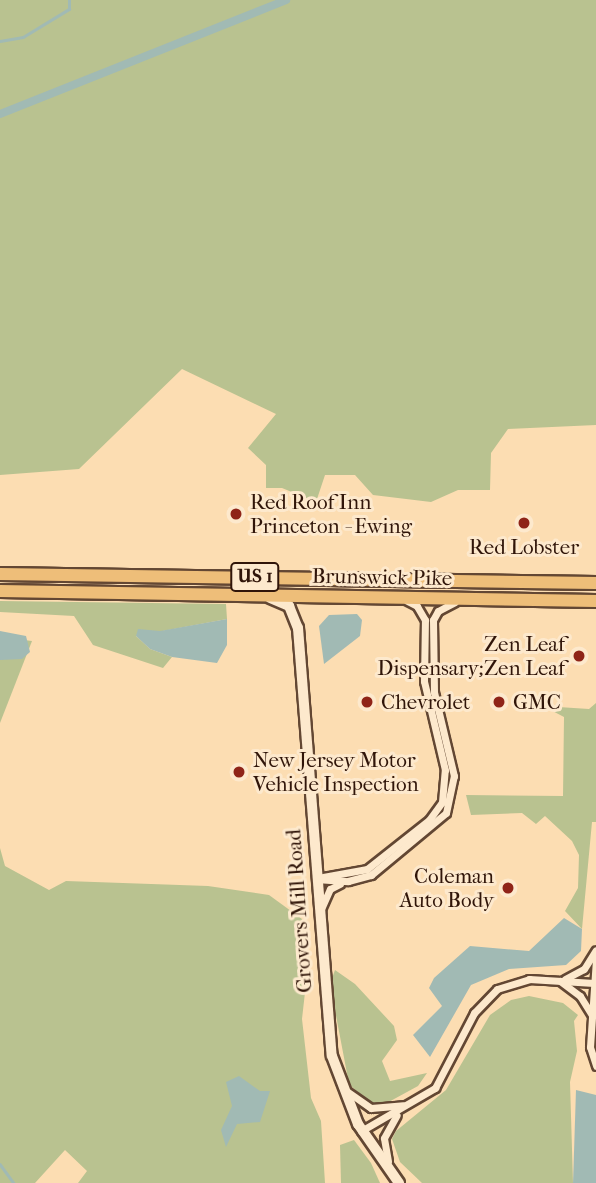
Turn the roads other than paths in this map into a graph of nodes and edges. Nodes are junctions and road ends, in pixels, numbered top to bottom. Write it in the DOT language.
graph roads {
  1 [pos="0,571"];
  2 [pos="596,583"];
  3 [pos="0,592"];
  4 [pos="263,595"];
  5 [pos="397,597"];
  6 [pos="468,597"];
  7 [pos="596,601"];
  8 [pos="316,879"];
  9 [pos="348,881"];
  10 [pos="318,916"];
  11 [pos="596,950"];
  12 [pos="596,958"];
  13 [pos="560,981"];
  14 [pos="594,983"];
  15 [pos="592,1015"];
  16 [pos="596,1066"];
  17 [pos="338,1076"];
  18 [pos="414,1102"];
  19 [pos="362,1131"];
  20 [pos="399,1183"];
  1 -- 2 [label="highway, Brunswick Pike / US 1"];
  3 -- 4 [label="highway, Brunswick Pike / US 1"];
  4 -- 5 [label="highway, Brunswick Pike / US 1"];
  4 -- 8 [label="street, Grovers Mill Road"];
  5 -- 6 [label="highway, Brunswick Pike / US 1"];
  5 -- 8 [label="street"];
  6 -- 7 [label="highway, Brunswick Pike / US 1"];
  6 -- 9 [label="street"];
  8 -- 9 [label="street"];
  8 -- 10 [label="street, Grovers Mill Road"];
  9 -- 10 [label="street"];
  10 -- 17 [label="street, Grovers Mill Road"];
  11 -- 13 [label="street"];
  12 -- 14 [label="street"];
  13 -- 14 [label="street"];
  13 -- 15 [label="street"];
  13 -- 18 [label="street"];
  14 -- 15 [label="street"];
  15 -- 16 [label="street"];
  17 -- 18 [label="street"];
  17 -- 19 [label="street, Grovers Mill Road"];
  18 -- 19 [label="street"];
  18 -- 20 [label="street"];
  19 -- 20 [label="street, Grovers Mill Road"];
}
